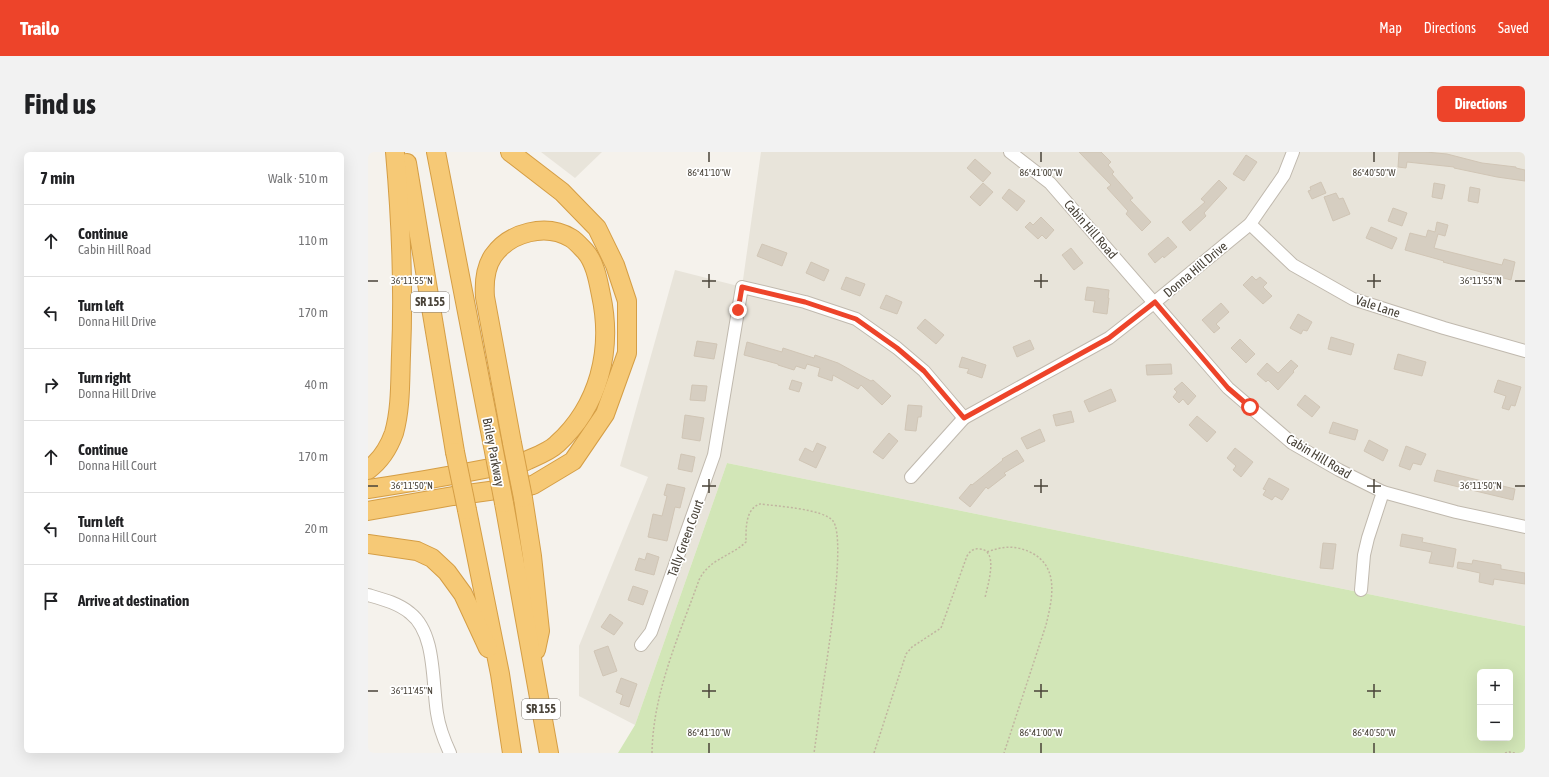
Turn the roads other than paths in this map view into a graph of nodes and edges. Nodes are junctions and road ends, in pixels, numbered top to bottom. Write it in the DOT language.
graph roads {
  1 [pos="396,152"];
  2 [pos="405,152"];
  3 [pos="436,152"];
  4 [pos="510,152"];
  5 [pos="1010,152"];
  6 [pos="1293,152"];
  7 [pos="1250,224"];
  8 [pos="1155,302"];
  9 [pos="1525,351"];
  10 [pos="964,418"];
  11 [pos="368,470"];
  12 [pos="911,477"];
  13 [pos="368,489"];
  14 [pos="1383,492"];
  15 [pos="368,511"];
  16 [pos="1525,527"];
  17 [pos="368,544"];
  18 [pos="1361,590"];
  19 [pos="368,595"];
  20 [pos="641,645"];
  21 [pos="534,664"];
  22 [pos="500,674"];
  23 [pos="450,753"];
  24 [pos="512,753"];
  25 [pos="549,753"];
  1 -- 11 [label="highway"];
  2 -- 22 [label="highway, SR 155, bridge"];
  3 -- 21 [label="highway, Briley Parkway / SR 155, bridge"];
  4 -- 15 [label="highway"];
  5 -- 8 [label="street, Cabin Hill Road"];
  6 -- 7 [label="street, Donna Hill Drive"];
  7 -- 8 [label="street, Donna Hill Drive"];
  7 -- 9 [label="street, Vale Lane"];
  8 -- 10 [label="street, Donna Hill Drive"];
  8 -- 14 [label="street, Cabin Hill Road"];
  10 -- 12 [label="street, Donna Hill Drive"];
  10 -- 20 [label="street, Tally Green Court"];
  13 -- 21 [label="highway, bridge"];
  14 -- 16 [label="street, Cabin Hill Road"];
  14 -- 18 [label="street"];
  17 -- 22 [label="highway"];
  19 -- 23 [label="street"];
  21 -- 25 [label="highway, Briley Parkway / SR 155"];
  22 -- 24 [label="highway, SR 155"];
}
